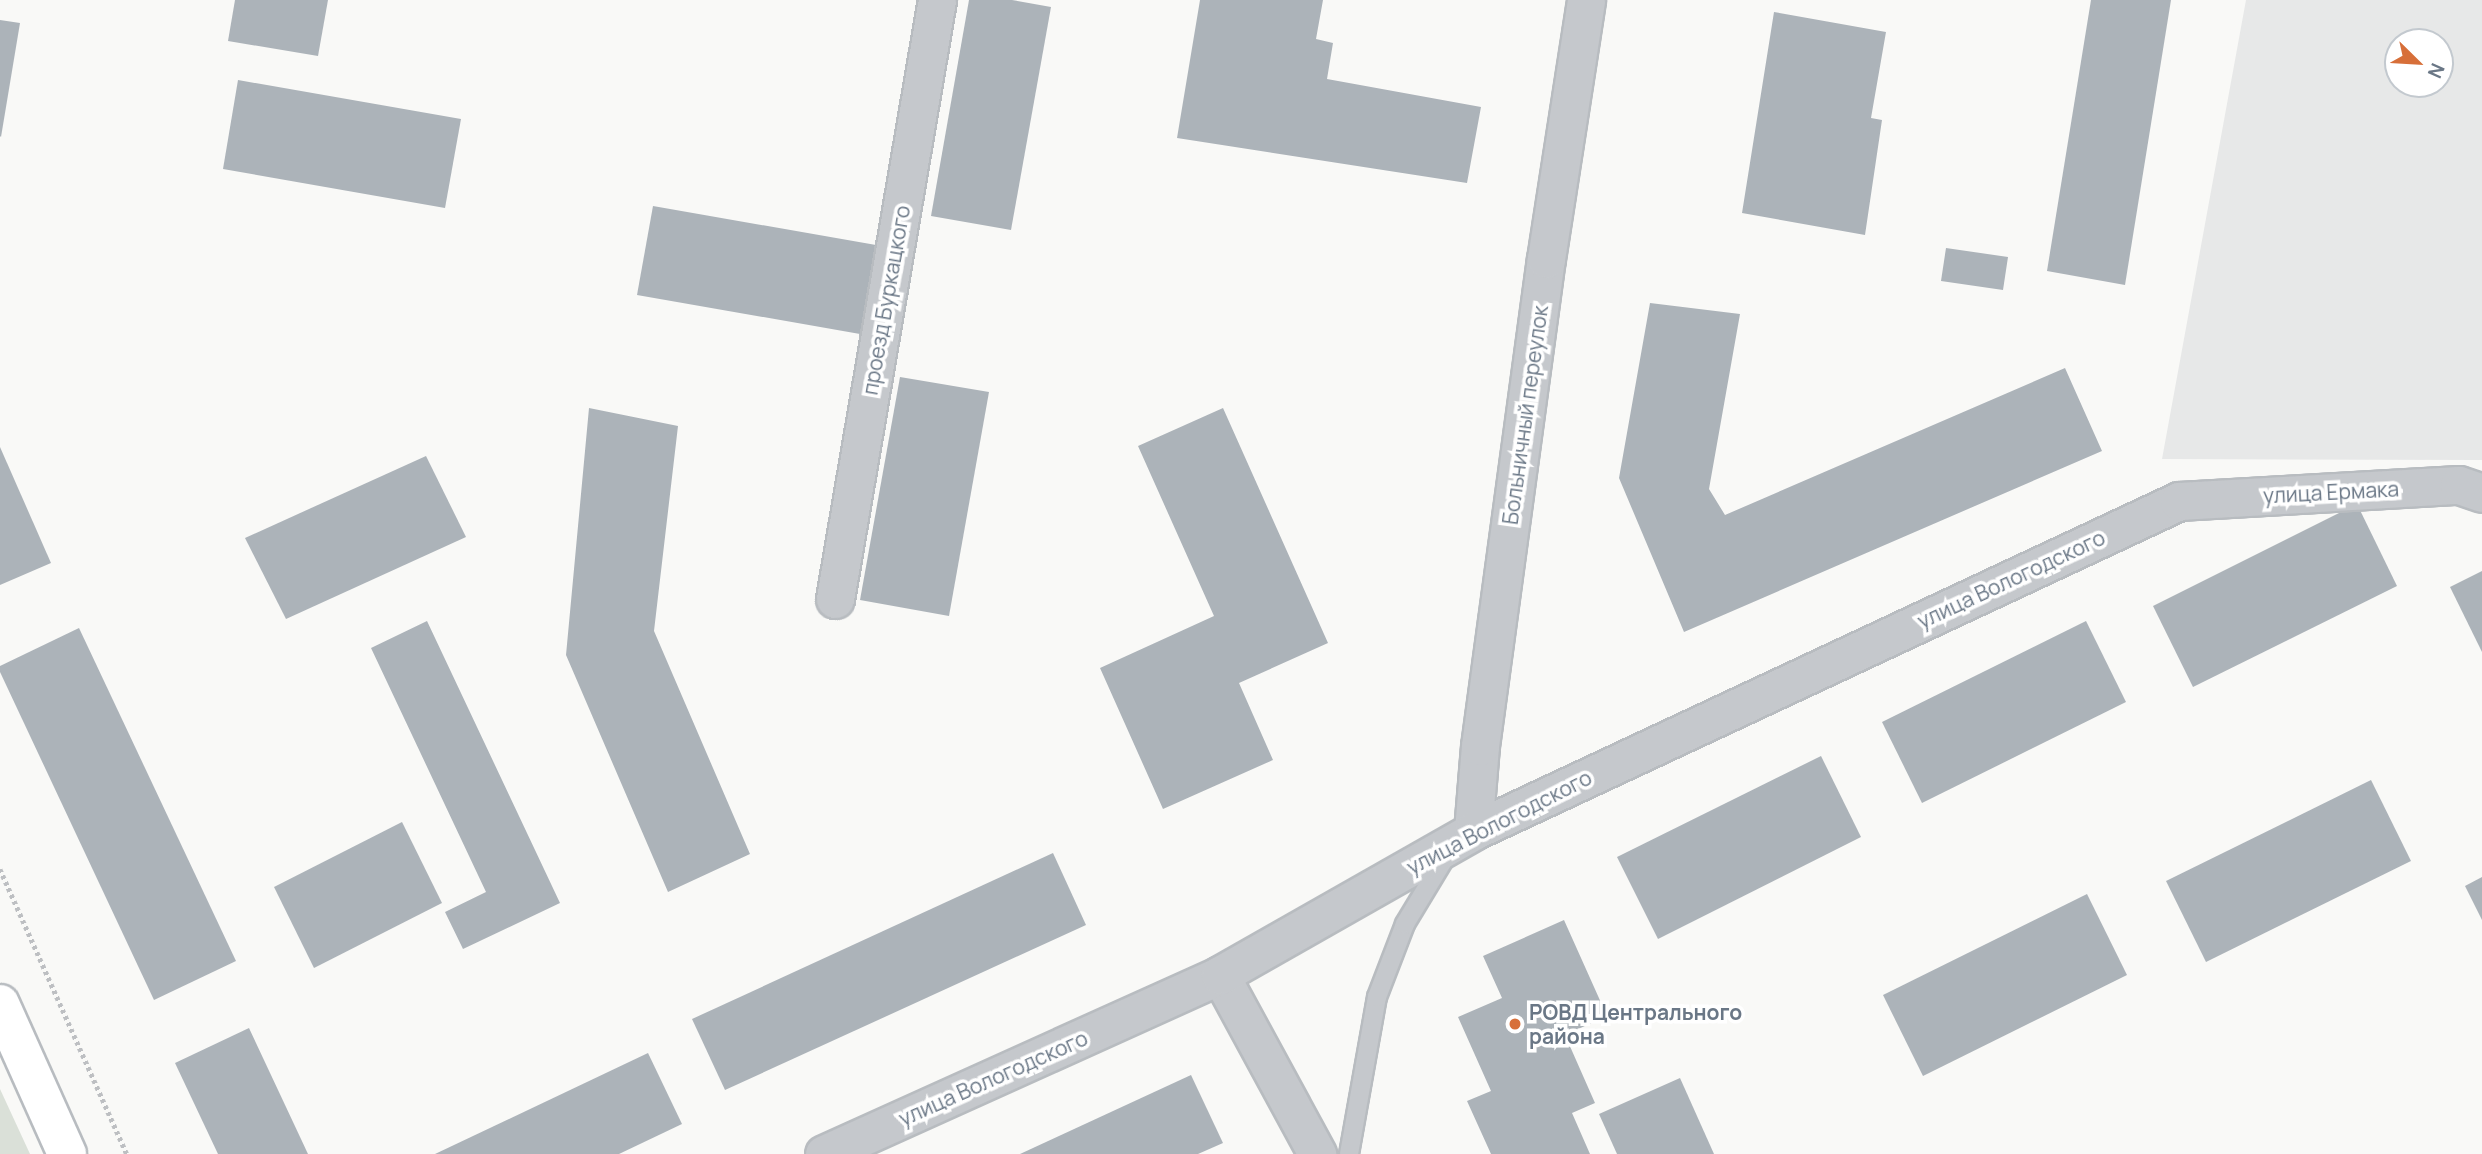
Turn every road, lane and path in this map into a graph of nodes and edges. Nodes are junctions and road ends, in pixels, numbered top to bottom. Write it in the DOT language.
graph roads {
  1 [pos="937,0"];
  2 [pos="1586,0"];
  3 [pos="2482,493"];
  4 [pos="2179,500"];
  5 [pos="835,599"];
  6 [pos="1464,836"];
  7 [pos="0,869"];
  8 [pos="1220,975"];
  9 [pos="0,1004"];
  10 [pos="67,1154"];
  11 [pos="127,1154"];
  12 [pos="824,1154"];
  13 [pos="1317,1154"];
  14 [pos="1349,1154"];
  1 -- 5 [label="street, проезд Буркацкого"];
  2 -- 6 [label="street, Больничный переулок"];
  3 -- 4 [label="street, улица Ермака"];
  4 -- 6 [label="street, улица Вологодского"];
  6 -- 8 [label="street, улица Вологодского"];
  6 -- 14 [label="lane"];
  7 -- 11 [label="path"];
  8 -- 12 [label="street, улица Вологодского"];
  8 -- 13 [label="street"];
  9 -- 10 [label="street"];
}
